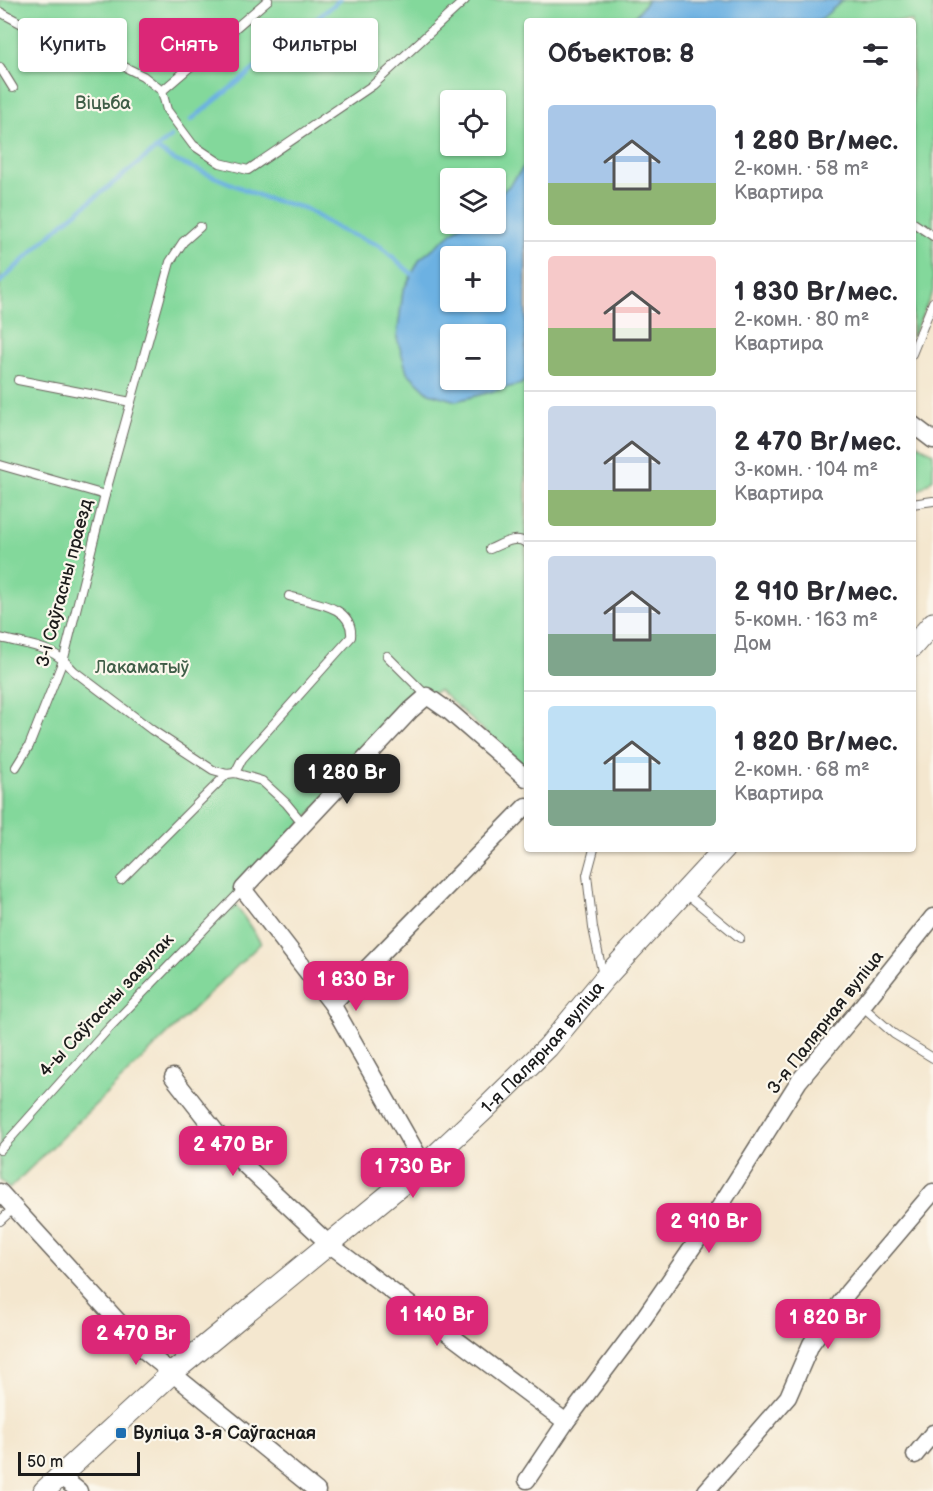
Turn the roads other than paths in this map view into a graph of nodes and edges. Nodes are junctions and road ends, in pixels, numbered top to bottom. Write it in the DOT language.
graph roads {
  1 [pos="268,0"];
  2 [pos="465,0"];
  3 [pos="0,12"];
  4 [pos="0,67"];
  5 [pos="13,88"];
  6 [pos="162,91"];
  7 [pos="916,225"];
  8 [pos="200,227"];
  9 [pos="933,236"];
  10 [pos="933,302"];
  11 [pos="916,344"];
  12 [pos="18,380"];
  13 [pos="131,402"];
  14 [pos="916,427"];
  15 [pos="933,440"];
  16 [pos="0,465"];
  17 [pos="105,495"];
  18 [pos="933,501"];
  19 [pos="916,503"];
  20 [pos="524,542"];
  21 [pos="490,549"];
  22 [pos="289,596"];
  23 [pos="933,623"];
  24 [pos="0,638"];
  25 [pos="916,642"];
  26 [pos="387,656"];
  27 [pos="64,658"];
  28 [pos="427,696"];
  29 [pos="16,767"];
  30 [pos="231,773"];
  31 [pos="524,776"];
  32 [pos="524,808"];
  33 [pos="305,826"];
  34 [pos="593,852"];
  35 [pos="721,852"];
  36 [pos="121,880"];
  37 [pos="243,889"];
  38 [pos="684,892"];
  39 [pos="933,917"];
  40 [pos="740,938"];
  41 [pos="604,979"];
  42 [pos="332,1004"];
  43 [pos="862,1006"];
  44 [pos="933,1058"];
  45 [pos="172,1077"];
  46 [pos="0,1150"];
  47 [pos="424,1166"];
  48 [pos="0,1192"];
  49 [pos="933,1192"];
  50 [pos="15,1207"];
  51 [pos="0,1221"];
  52 [pos="329,1244"];
  53 [pos="172,1373"];
  54 [pos="566,1422"];
  55 [pos="933,1433"];
  56 [pos="915,1455"];
  57 [pos="60,1476"];
  58 [pos="527,1480"];
  59 [pos="44,1491"];
  60 [pos="79,1491"];
  61 [pos="317,1491"];
  62 [pos="706,1491"];
  1 -- 6 [label="lane"];
  2 -- 6 [label="lane"];
  3 -- 6 [label="lane"];
  4 -- 5 [label="lane"];
  7 -- 9 [label="lane"];
  8 -- 13 [label="lane, 3-і Саўгасны праезд"];
  10 -- 11 [label="lane"];
  12 -- 13 [label="lane"];
  13 -- 17 [label="lane, 3-і Саўгасны праезд"];
  14 -- 15 [label="street"];
  16 -- 17 [label="lane"];
  17 -- 27 [label="lane, 3-і Саўгасны праезд"];
  18 -- 19 [label="lane"];
  20 -- 21 [label="lane"];
  22 -- 30 [label="lane"];
  23 -- 25 [label="street"];
  24 -- 27 [label="lane"];
  26 -- 28 [label="lane"];
  27 -- 29 [label="lane, 3-і Саўгасны праезд"];
  27 -- 30 [label="lane"];
  28 -- 31 [label="street"];
  28 -- 33 [label="street, 4-ы Саўгасны завулак"];
  30 -- 33 [label="lane"];
  30 -- 36 [label="lane"];
  32 -- 42 [label="street"];
  33 -- 37 [label="street, 4-ы Саўгасны завулак"];
  34 -- 41 [label="lane"];
  35 -- 38 [label="street, 1-я Палярная вуліца"];
  37 -- 42 [label="street"];
  37 -- 46 [label="lane, 4-ы Саўгасны завулак"];
  38 -- 40 [label="lane"];
  38 -- 41 [label="street, 1-я Палярная вуліца"];
  39 -- 43 [label="street, 3-я Палярная вуліца"];
  41 -- 47 [label="street, 1-я Палярная вуліца"];
  42 -- 47 [label="street"];
  43 -- 44 [label="lane"];
  43 -- 54 [label="street, 3-я Палярная вуліца"];
  45 -- 52 [label="street"];
  47 -- 52 [label="street, 1-я Палярная вуліца"];
  48 -- 50 [label="street"];
  49 -- 62 [label="street"];
  50 -- 51 [label="lane"];
  50 -- 53 [label="street"];
  52 -- 53 [label="street, 1-я Палярная вуліца"];
  52 -- 54 [label="street"];
  53 -- 57 [label="street, 1-я Палярная вуліца"];
  53 -- 61 [label="street"];
  54 -- 58 [label="street, 3-я Палярная вуліца"];
  55 -- 56 [label="street"];
  57 -- 59 [label="street, 1-я Палярная вуліца"];
  57 -- 60 [label="street"];
}
